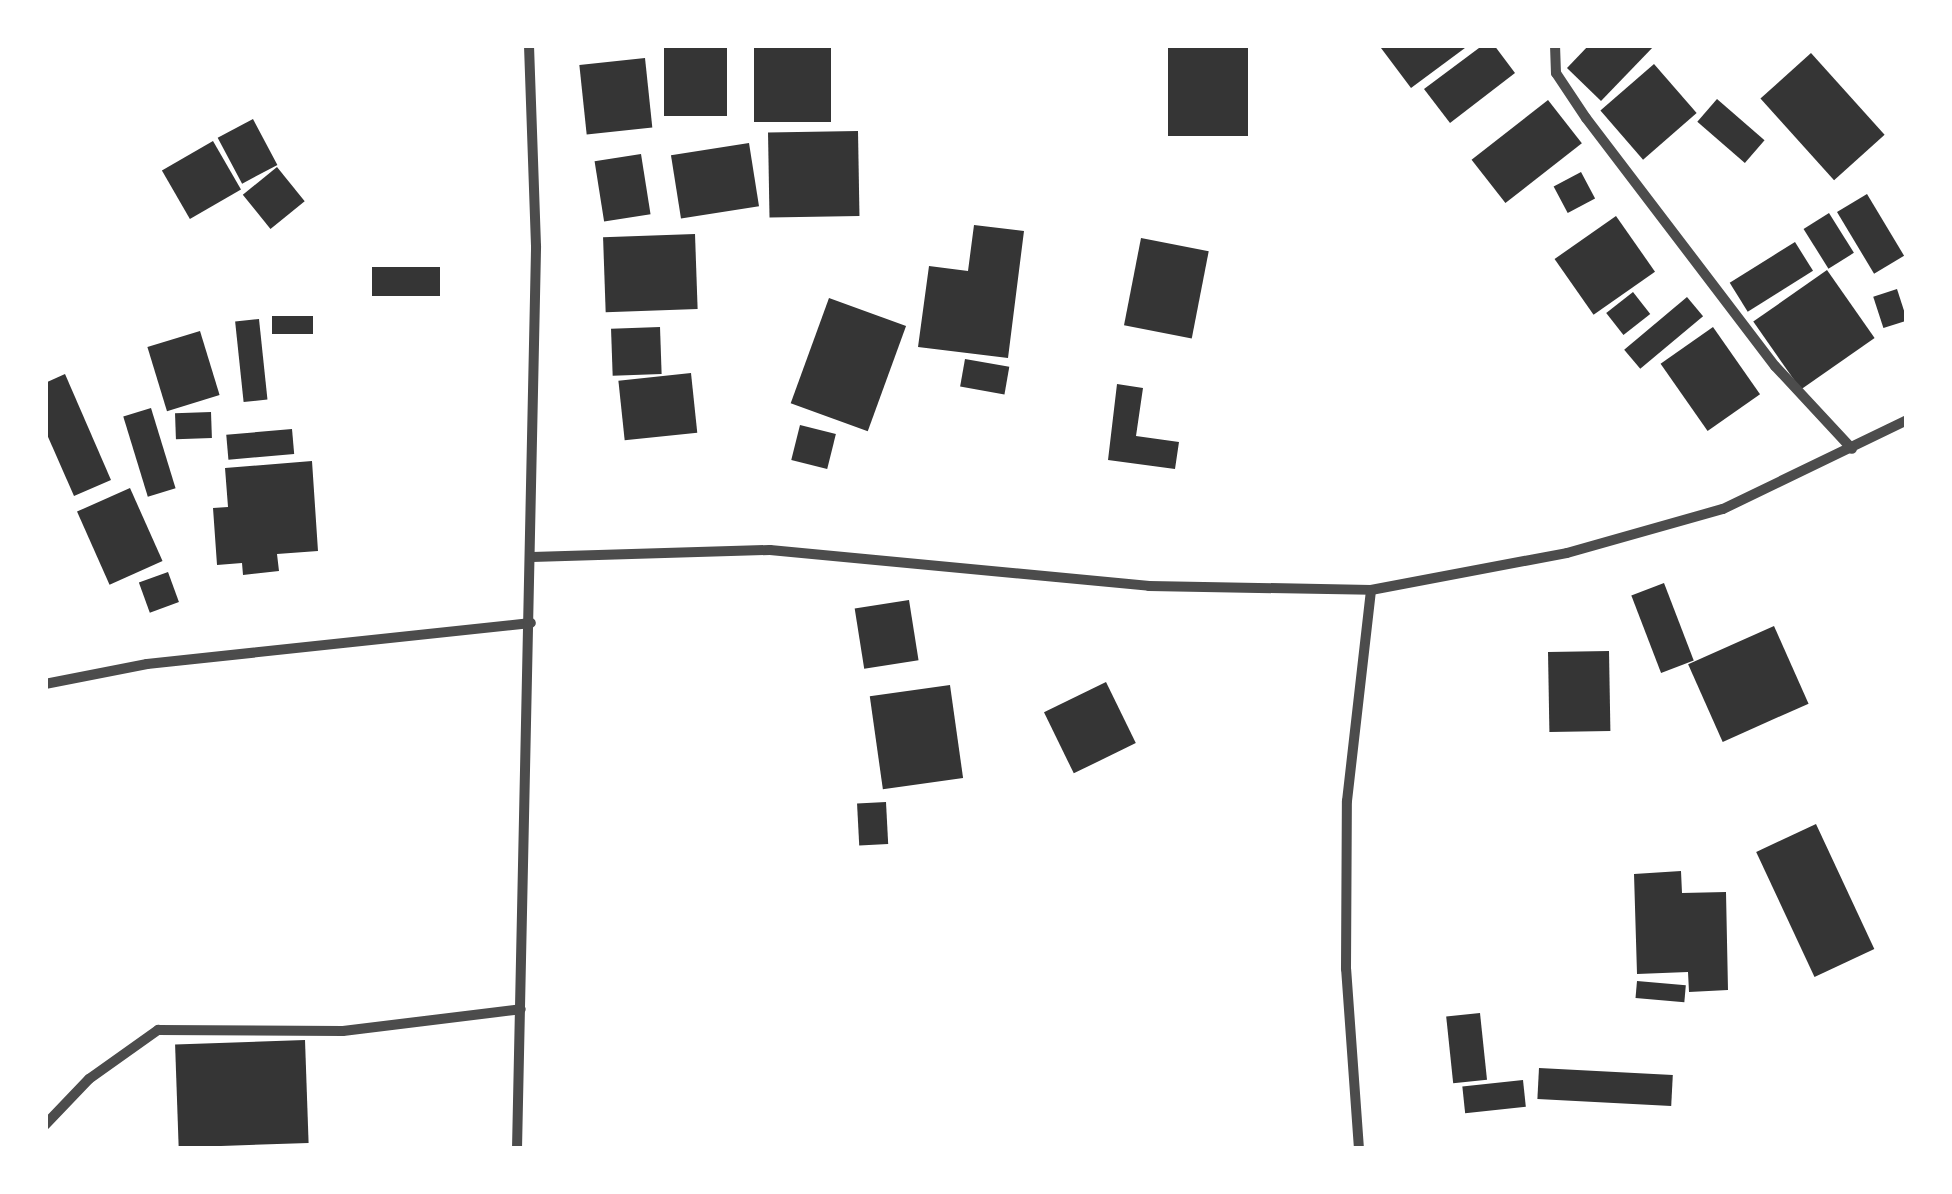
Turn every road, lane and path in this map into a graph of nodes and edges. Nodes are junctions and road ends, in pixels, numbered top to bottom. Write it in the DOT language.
graph roads {
  1 [pos="529,45"];
  2 [pos="1555,45"];
  3 [pos="1907,420"];
  4 [pos="1852,449"];
  5 [pos="532,557"];
  6 [pos="1371,590"];
  7 [pos="531,623"];
  8 [pos="45,684"];
  9 [pos="521,1008"];
  10 [pos="45,1126"];
  11 [pos="517,1149"];
  12 [pos="1359,1149"];
  1 -- 5 [label="street"];
  2 -- 4 [label="street"];
  3 -- 4 [label="street"];
  4 -- 6 [label="street"];
  5 -- 6 [label="street"];
  5 -- 7 [label="street"];
  6 -- 12 [label="street"];
  7 -- 8 [label="street"];
  7 -- 9 [label="street"];
  9 -- 10 [label="street"];
  9 -- 11 [label="street"];
}
